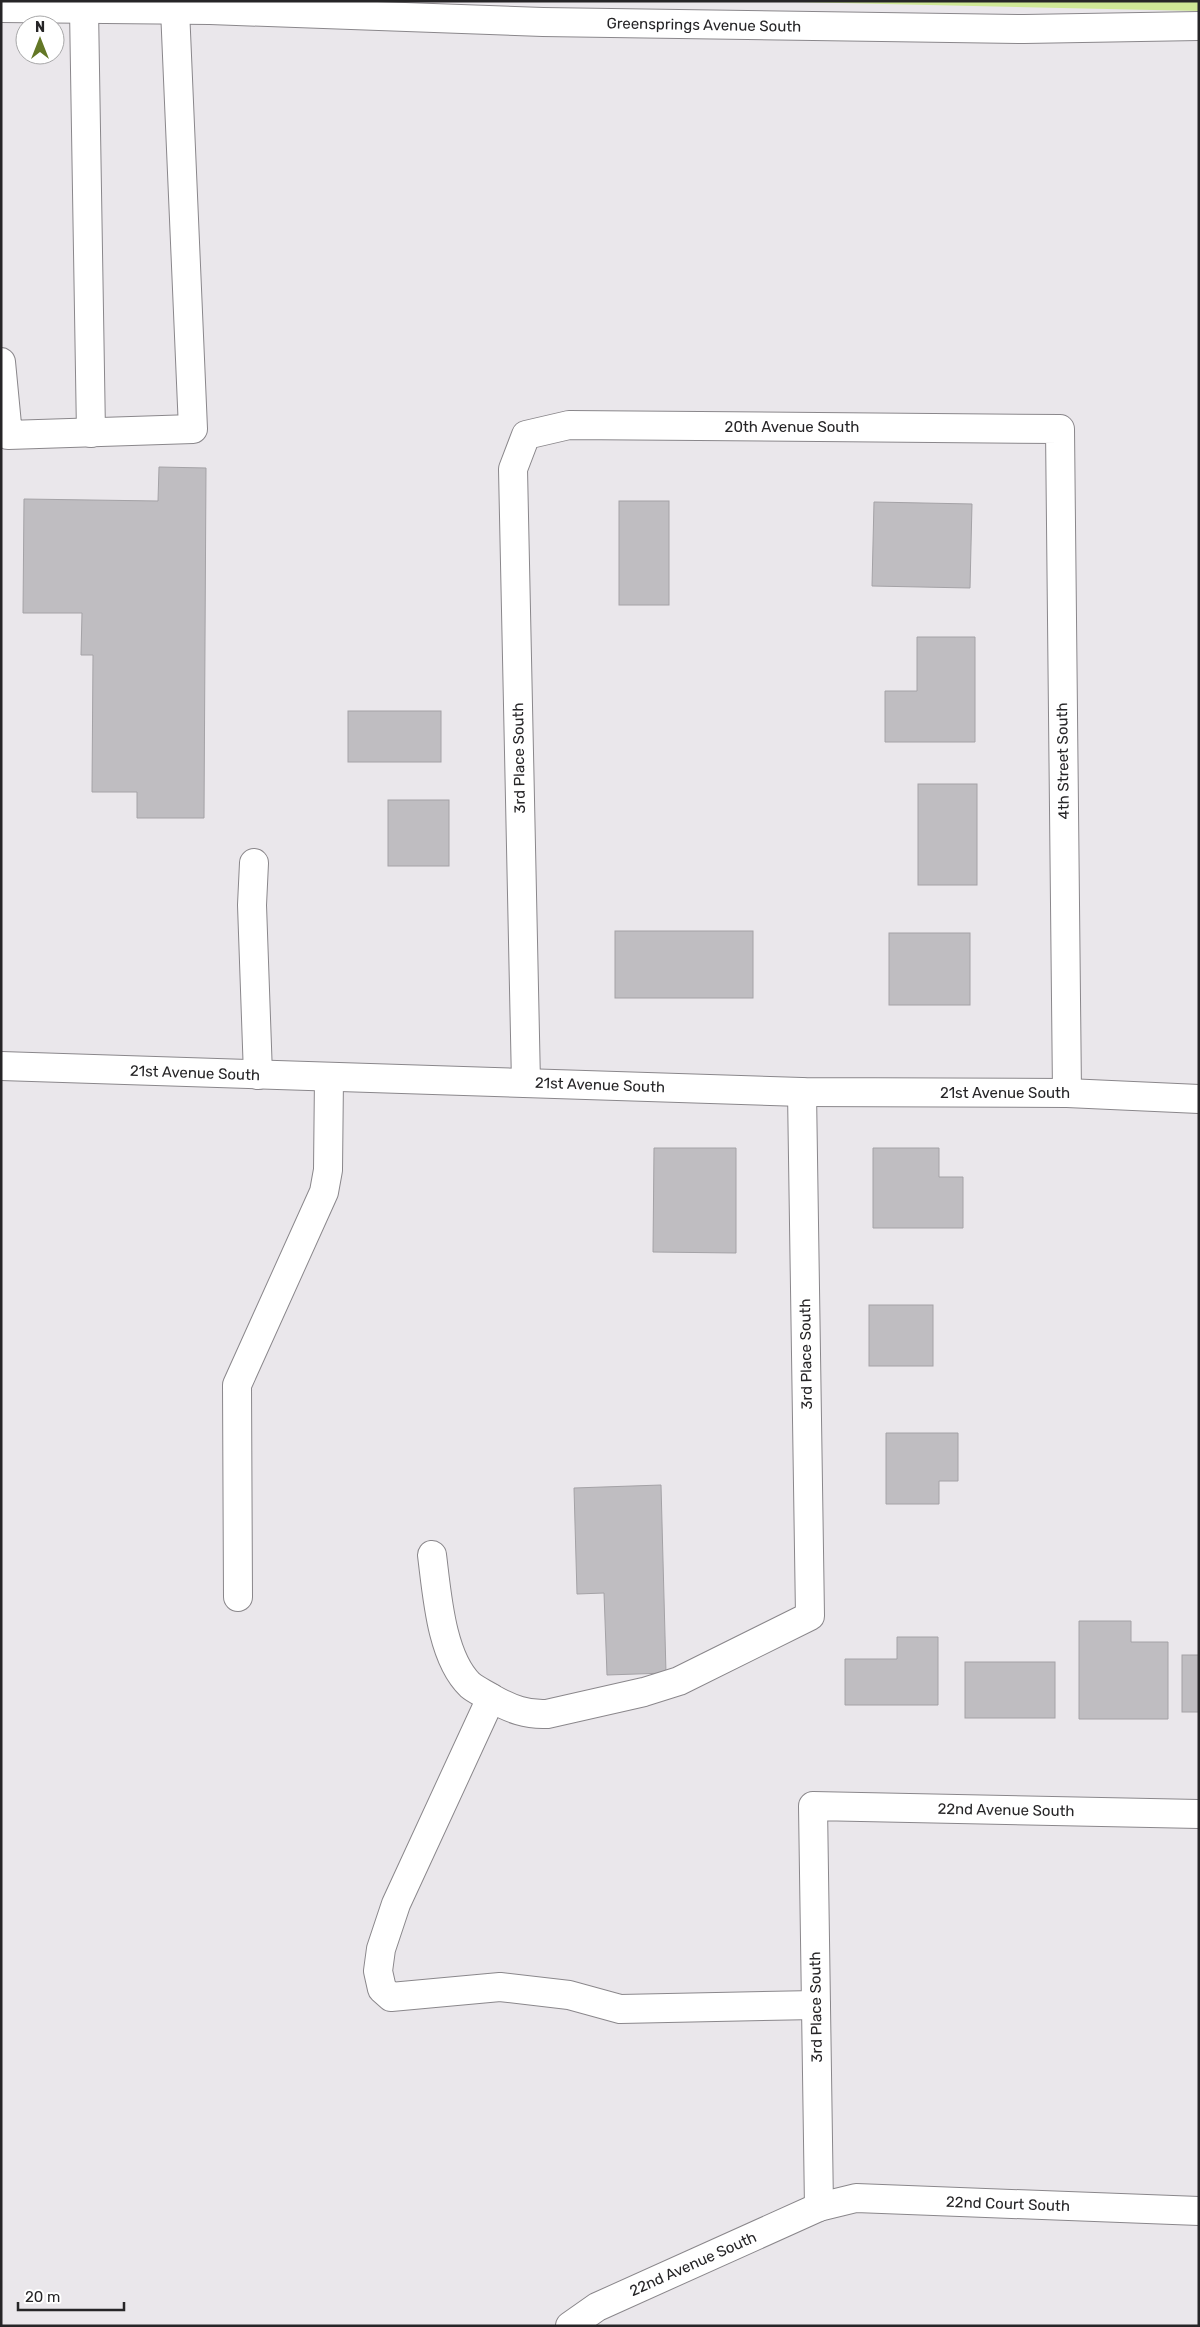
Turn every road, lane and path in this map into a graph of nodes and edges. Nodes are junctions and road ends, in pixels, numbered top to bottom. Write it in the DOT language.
graph roads {
  1 [pos="210,6"];
  2 [pos="1,8"];
  3 [pos="84,9"];
  4 [pos="175,9"];
  5 [pos="1199,26"];
  6 [pos="1,362"];
  7 [pos="1060,429"];
  8 [pos="91,433"];
  9 [pos="526,435"];
  10 [pos="254,863"];
  11 [pos="1,1066"];
  12 [pos="258,1075"];
  13 [pos="329,1077"];
  14 [pos="526,1083"];
  15 [pos="802,1092"];
  16 [pos="1066,1092"];
  17 [pos="1199,1099"];
  18 [pos="432,1555"];
  19 [pos="238,1597"];
  20 [pos="492,1698"];
  21 [pos="813,1806"];
  22 [pos="1199,1814"];
  23 [pos="816,2005"];
  24 [pos="819,2207"];
  25 [pos="1199,2212"];
  26 [pos="570,2326"];
  1 -- 4 [label="street, Greensprings Avenue South"];
  1 -- 5 [label="street, Greensprings Avenue South"];
  2 -- 3 [label="street, Greensprings Avenue South"];
  3 -- 4 [label="street, Greensprings Avenue South"];
  3 -- 8 [label="street"];
  4 -- 8 [label="street"];
  6 -- 8 [label="street"];
  7 -- 9 [label="street, 20th Avenue South"];
  7 -- 16 [label="street, 4th Street South"];
  9 -- 14 [label="street, 3rd Place South"];
  10 -- 12 [label="street"];
  11 -- 12 [label="street, 21st Avenue South"];
  12 -- 13 [label="street, 21st Avenue South"];
  13 -- 14 [label="street, 21st Avenue South"];
  13 -- 19 [label="street"];
  14 -- 15 [label="street, 21st Avenue South"];
  15 -- 16 [label="street, 21st Avenue South"];
  15 -- 20 [label="street, 3rd Place South"];
  16 -- 17 [label="street, 21st Avenue South"];
  18 -- 20 [label="street"];
  20 -- 23 [label="street"];
  21 -- 22 [label="street, 22nd Avenue South"];
  21 -- 23 [label="street, 3rd Place South"];
  23 -- 24 [label="street, 3rd Place South"];
  24 -- 25 [label="street, 22nd Court South"];
  24 -- 26 [label="street, 22nd Avenue South"];
}
